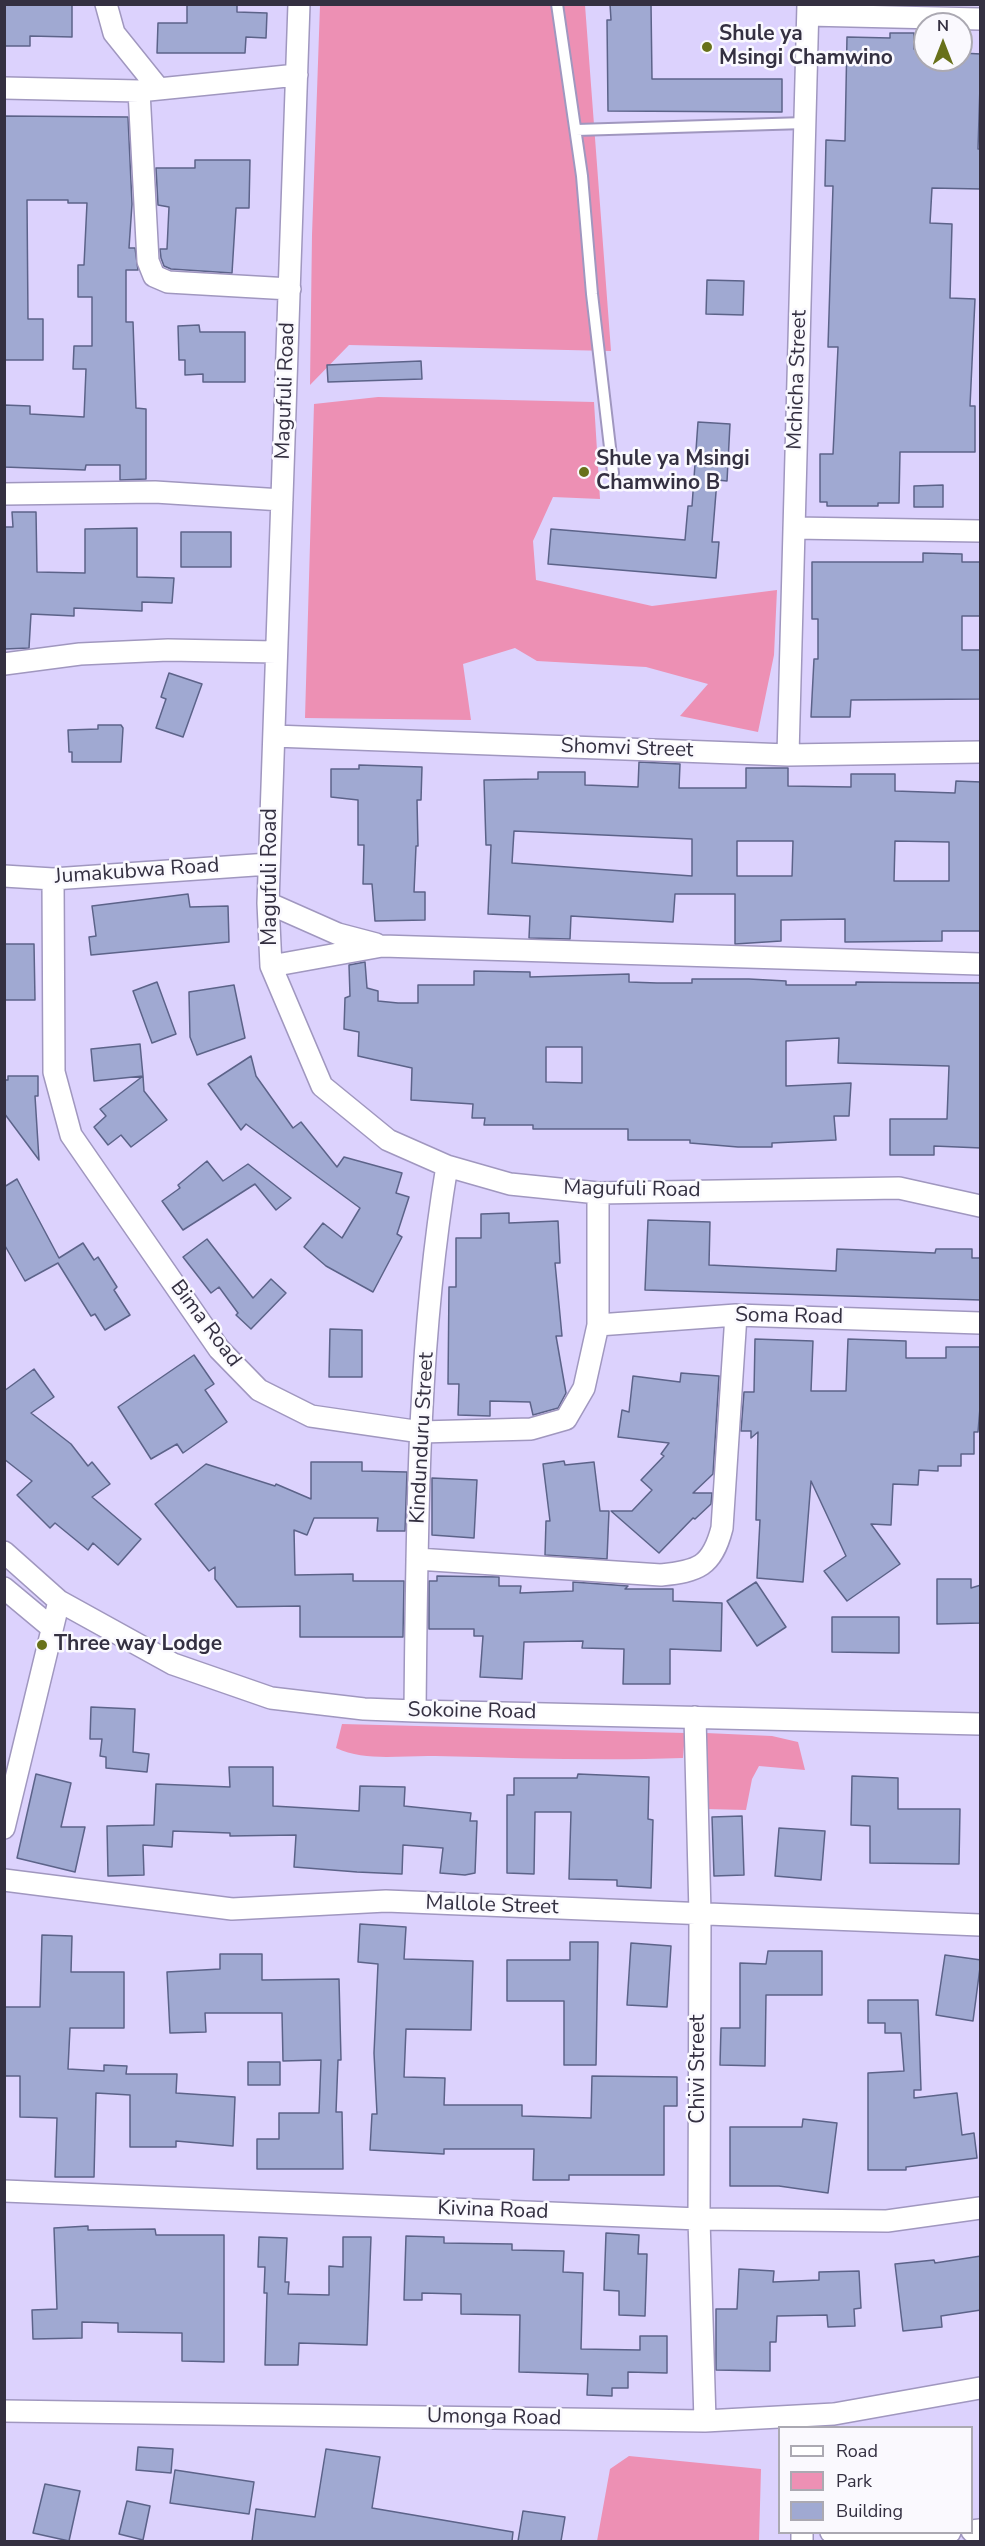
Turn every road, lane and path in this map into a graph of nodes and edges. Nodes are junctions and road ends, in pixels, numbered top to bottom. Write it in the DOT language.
graph roads {
  1 [pos="106,4"];
  2 [pos="299,4"];
  3 [pos="557,4"];
  4 [pos="808,10"];
  5 [pos="981,19"];
  6 [pos="297,75"];
  7 [pos="4,88"];
  8 [pos="149,90"];
  9 [pos="805,123"];
  10 [pos="576,130"];
  11 [pos="290,289"];
  12 [pos="613,473"];
  13 [pos="4,494"];
  14 [pos="282,500"];
  15 [pos="794,528"];
  16 [pos="981,531"];
  17 [pos="276,652"];
  18 [pos="4,664"];
  19 [pos="274,736"];
  20 [pos="981,752"];
  21 [pos="788,755"];
  22 [pos="269,864"];
  23 [pos="4,876"];
  24 [pos="53,879"];
  25 [pos="268,903"];
  26 [pos="382,946"];
  27 [pos="981,964"];
  28 [pos="271,966"];
  29 [pos="447,1166"];
  30 [pos="598,1193"];
  31 [pos="981,1206"];
  32 [pos="736,1315"];
  33 [pos="981,1323"];
  34 [pos="598,1325"];
  35 [pos="421,1432"];
  36 [pos="4,1552"];
  37 [pos="417,1559"];
  38 [pos="4,1588"];
  39 [pos="59,1601"];
  40 [pos="52,1628"];
  41 [pos="415,1711"];
  42 [pos="695,1717"];
  43 [pos="981,1724"];
  44 [pos="4,1828"];
  45 [pos="4,1880"];
  46 [pos="700,1914"];
  47 [pos="981,1924"];
  48 [pos="4,2190"];
  49 [pos="981,2208"];
  50 [pos="699,2219"];
  51 [pos="981,2388"];
  52 [pos="4,2411"];
  53 [pos="705,2421"];
  54 [pos="802,2422"];
  55 [pos="846,2534"];
  56 [pos="925,2534"];
  1 -- 8 [label="street"];
  2 -- 6 [label="street, Magufuli Road"];
  3 -- 10 [label="lane"];
  4 -- 5 [label="street"];
  4 -- 9 [label="street, Mchicha Street"];
  6 -- 8 [label="street"];
  6 -- 11 [label="street, Magufuli Road"];
  7 -- 8 [label="street"];
  8 -- 11 [label="street"];
  9 -- 10 [label="lane"];
  9 -- 15 [label="street, Mchicha Street"];
  10 -- 12 [label="lane"];
  11 -- 14 [label="street, Magufuli Road"];
  13 -- 14 [label="street"];
  14 -- 17 [label="street, Magufuli Road"];
  15 -- 16 [label="street"];
  15 -- 21 [label="street, Mchicha Street"];
  17 -- 18 [label="street"];
  17 -- 19 [label="street, Magufuli Road"];
  19 -- 21 [label="street, Shomvi Street"];
  19 -- 22 [label="street, Magufuli Road"];
  20 -- 21 [label="street, Shomvi Street"];
  22 -- 24 [label="street, Jumakubwa Road"];
  22 -- 25 [label="street, Magufuli Road"];
  23 -- 24 [label="street, Jumakubwa Road"];
  24 -- 35 [label="street, Bima Road"];
  25 -- 26 [label="street"];
  25 -- 28 [label="street, Magufuli Road"];
  26 -- 27 [label="street"];
  26 -- 28 [label="street"];
  28 -- 29 [label="street, Magufuli Road"];
  29 -- 30 [label="street, Magufuli Road"];
  29 -- 35 [label="street, Kindunduru Street"];
  30 -- 31 [label="street, Magufuli Road"];
  30 -- 34 [label="street, Bima Road"];
  32 -- 33 [label="street, Soma Road"];
  32 -- 34 [label="street, Soma Road"];
  32 -- 37 [label="street"];
  34 -- 35 [label="street, Bima Road"];
  35 -- 37 [label="street, Kindunduru Street"];
  36 -- 39 [label="street, Sokoine Road"];
  37 -- 41 [label="street, Kindunduru Street"];
  38 -- 40 [label="street"];
  39 -- 40 [label="street"];
  39 -- 41 [label="street, Sokoine Road"];
  40 -- 44 [label="street"];
  41 -- 42 [label="street, Sokoine Road"];
  42 -- 43 [label="street, Sokoine Road"];
  42 -- 46 [label="street, Chivi Street"];
  45 -- 46 [label="street, Mallole Street"];
  46 -- 47 [label="street, Mallole Street"];
  46 -- 50 [label="street, Chivi Street"];
  48 -- 50 [label="street, Kivina Road"];
  49 -- 50 [label="street, Kivina Road"];
  50 -- 53 [label="street, Chivi Street"];
  51 -- 54 [label="street, Umonga Road"];
  52 -- 53 [label="street, Umonga Road"];
  53 -- 54 [label="street, Umonga Road"];
  55 -- 56 [label="street"];
}
